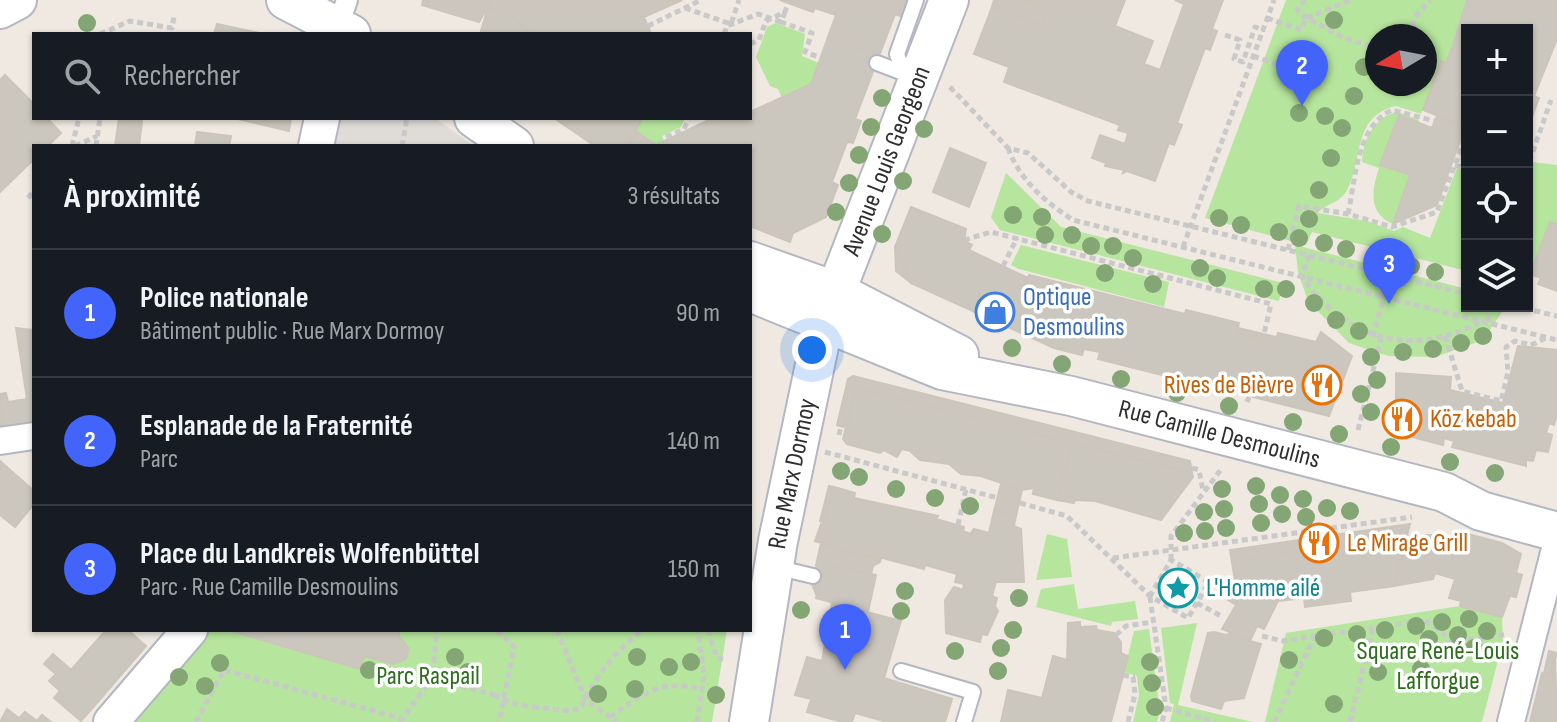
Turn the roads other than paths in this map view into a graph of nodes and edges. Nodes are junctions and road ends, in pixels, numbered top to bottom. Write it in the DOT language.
graph roads {
  1 [pos="17,0"];
  2 [pos="286,0"];
  3 [pos="916,0"];
  4 [pos="949,0"];
  5 [pos="0,9"];
  6 [pos="343,24"];
  7 [pos="877,63"];
  8 [pos="924,79"];
  9 [pos="322,120"];
  10 [pos="477,120"];
  11 [pos="316,144"];
  12 [pos="511,144"];
  13 [pos="752,262"];
  14 [pos="752,292"];
  15 [pos="829,307"];
  16 [pos="32,436"];
  17 [pos="0,441"];
  18 [pos="1444,492"];
  19 [pos="1557,510"];
  20 [pos="1557,532"];
  21 [pos="1557,541"];
  22 [pos="774,567"];
  23 [pos="813,576"];
  24 [pos="188,632"];
  25 [pos="901,671"];
  26 [pos="111,722"];
  27 [pos="749,722"];
  28 [pos="964,722"];
  29 [pos="1511,722"];
  1 -- 5 [label="main road"];
  2 -- 6 [label="main road"];
  3 -- 8 [label="lane"];
  4 -- 8 [label="main road, Avenue Louis Georgeon"];
  7 -- 8 [label="lane"];
  8 -- 15 [label="main road, Avenue Louis Georgeon"];
  9 -- 11 [label="street"];
  10 -- 12 [label="main road"];
  13 -- 15 [label="main road, Rue Camille Desmoulins"];
  14 -- 15 [label="main road, Rue Camille Desmoulins"];
  15 -- 18 [label="main road, Rue Camille Desmoulins"];
  15 -- 22 [label="main road, Rue Marx Dormoy"];
  16 -- 17 [label="street"];
  18 -- 19 [label="main road, Rue Camille Desmoulins"];
  18 -- 20 [label="main road, Rue Camille Desmoulins"];
  21 -- 29 [label="street"];
  22 -- 23 [label="lane"];
  22 -- 27 [label="main road, Rue Marx Dormoy"];
  24 -- 26 [label="street"];
  25 -- 28 [label="lane"];
}
